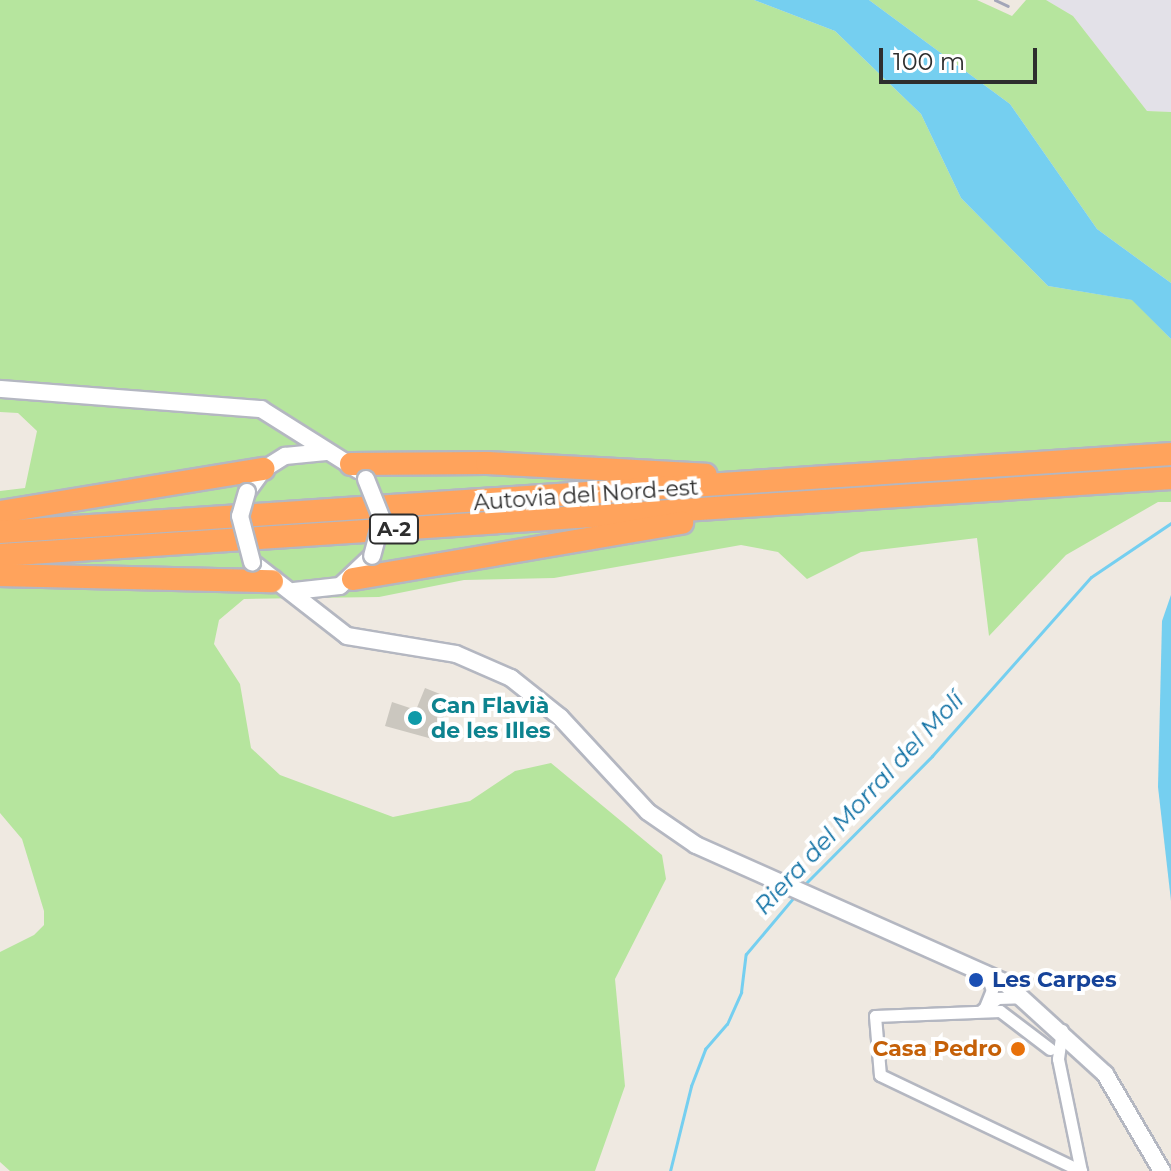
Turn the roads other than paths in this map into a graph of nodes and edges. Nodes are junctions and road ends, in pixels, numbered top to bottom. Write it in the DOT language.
graph roads {
  1 [pos="0,389"];
  2 [pos="286,420"];
  3 [pos="327,452"];
  4 [pos="1171,454"];
  5 [pos="285,456"];
  6 [pos="264,469"];
  7 [pos="358,472"];
  8 [pos="1171,478"];
  9 [pos="775,482"];
  10 [pos="787,506"];
  11 [pos="0,512"];
  12 [pos="0,532"];
  13 [pos="0,555"];
  14 [pos="0,575"];
  15 [pos="346,583"];
  16 [pos="282,586"];
  17 [pos="361,638"];
  18 [pos="985,970"];
  19 [pos="1024,997"];
  20 [pos="982,1010"];
  21 [pos="1040,1010"];
  22 [pos="1063,1030"];
  23 [pos="1054,1054"];
  24 [pos="1156,1167"];
  25 [pos="1081,1171"];
  1 -- 2 [label="street"];
  2 -- 3 [label="street"];
  2 -- 5 [label="street"];
  3 -- 5 [label="street"];
  3 -- 7 [label="street"];
  4 -- 9 [label="highway, Autovia del Nord-est / A-2"];
  5 -- 6 [label="street"];
  6 -- 11 [label="highway"];
  6 -- 16 [label="street, bridge"];
  7 -- 9 [label="highway"];
  7 -- 15 [label="street, bridge"];
  8 -- 10 [label="highway, Autovia del Nord-est / A-2"];
  9 -- 12 [label="highway, Autovia del Nord-est / A-2"];
  10 -- 13 [label="highway, Autovia del Nord-est / A-2"];
  10 -- 15 [label="highway"];
  14 -- 16 [label="highway"];
  15 -- 16 [label="street"];
  15 -- 17 [label="street"];
  16 -- 17 [label="street"];
  17 -- 18 [label="street"];
  18 -- 19 [label="street"];
  18 -- 20 [label="street"];
  19 -- 20 [label="street"];
  19 -- 21 [label="street"];
  20 -- 23 [label="street"];
  20 -- 25 [label="street"];
  21 -- 22 [label="street"];
  21 -- 23 [label="street"];
  22 -- 23 [label="street"];
  22 -- 24 [label="street"];
  23 -- 25 [label="street"];
}
